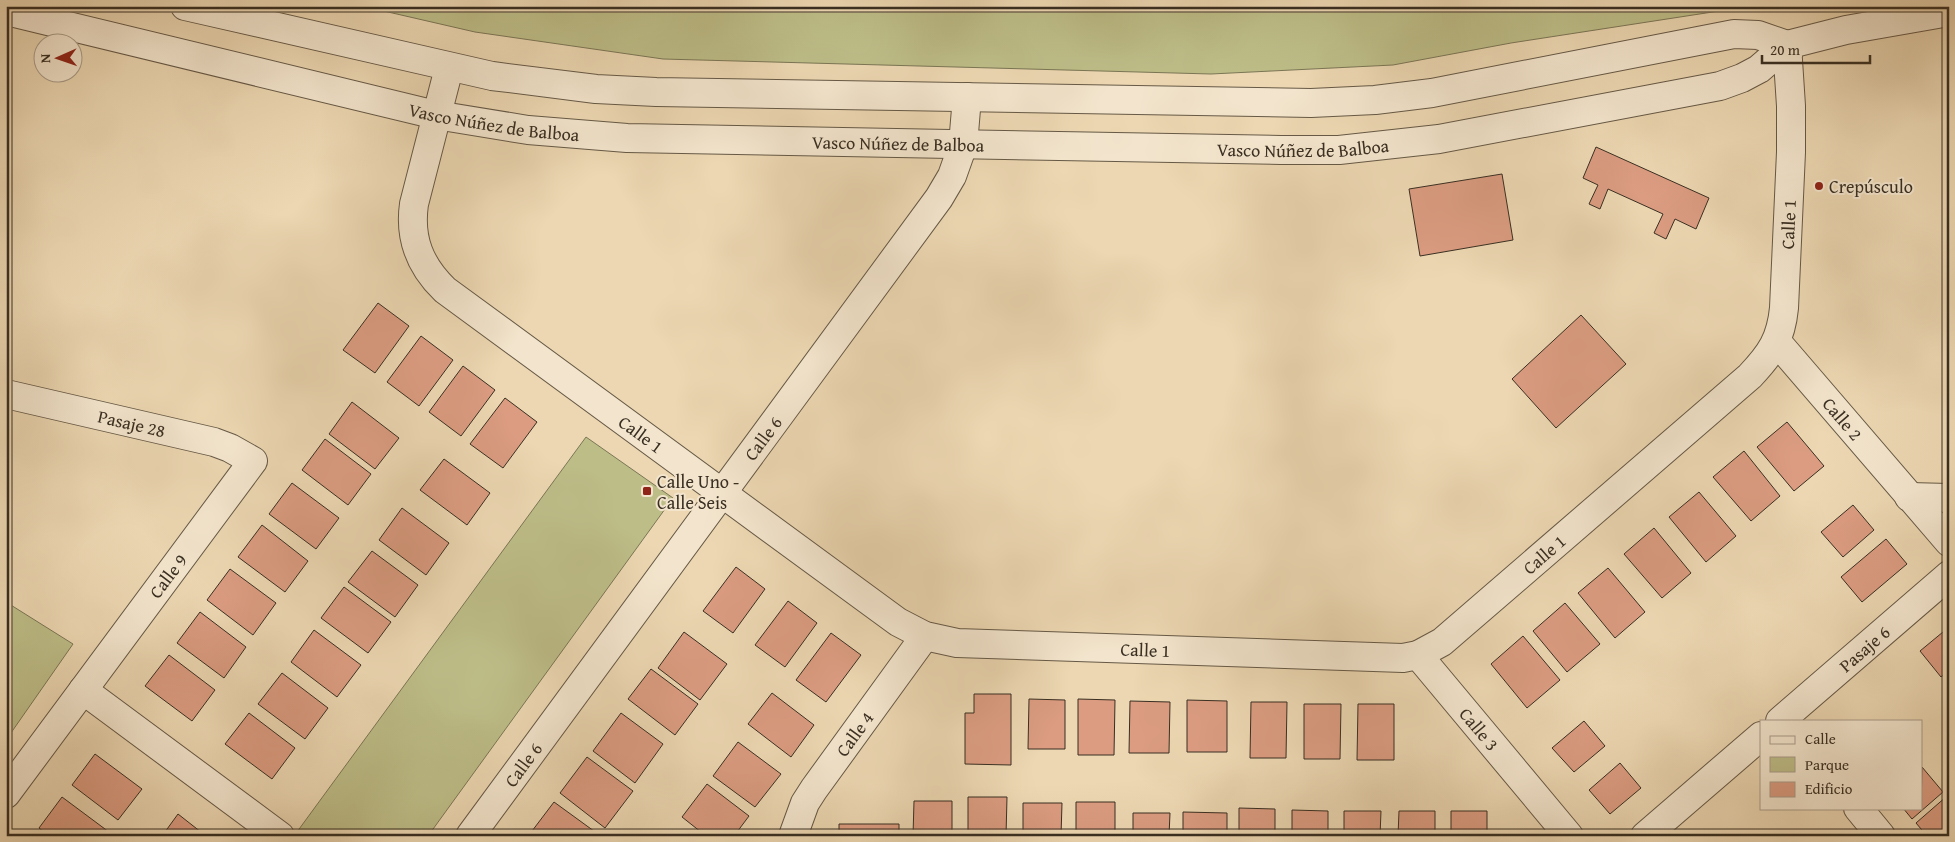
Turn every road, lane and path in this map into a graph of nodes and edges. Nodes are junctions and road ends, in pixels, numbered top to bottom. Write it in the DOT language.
graph roads {
  1 [pos="185,6"];
  2 [pos="6,11"];
  3 [pos="1949,12"];
  4 [pos="1787,45"];
  5 [pos="449,68"];
  6 [pos="967,98"];
  7 [pos="436,115"];
  8 [pos="963,145"];
  9 [pos="1777,342"];
  10 [pos="6,394"];
  11 [pos="253,461"];
  12 [pos="722,494"];
  13 [pos="1909,496"];
  14 [pos="1949,498"];
  15 [pos="1949,542"];
  16 [pos="1949,575"];
  17 [pos="925,636"];
  18 [pos="1418,655"];
  19 [pos="83,690"];
  20 [pos="1783,720"];
  21 [pos="1760,737"];
  22 [pos="6,794"];
  23 [pos="1542,803"];
  24 [pos="1860,810"];
  25 [pos="277,835"];
  26 [pos="470,836"];
  27 [pos="793,836"];
  28 [pos="1541,836"];
  29 [pos="1569,836"];
  30 [pos="1645,836"];
  31 [pos="1881,836"];
  1 -- 5 [label="street"];
  2 -- 7 [label="street, Vasco Núñez de Balboa"];
  3 -- 4 [label="street, Vasco Núñez de Balboa"];
  4 -- 6 [label="street"];
  4 -- 8 [label="street, Vasco Núñez de Balboa"];
  4 -- 9 [label="street, Calle 1"];
  5 -- 6 [label="street"];
  5 -- 7 [label="street, Calle 1"];
  6 -- 8 [label="street, Calle 6"];
  7 -- 8 [label="street, Vasco Núñez de Balboa"];
  7 -- 12 [label="street, Calle 1"];
  8 -- 12 [label="street, Calle 6"];
  9 -- 13 [label="street, Calle 2"];
  9 -- 18 [label="street, Calle 1"];
  10 -- 11 [label="street, Pasaje 28"];
  11 -- 19 [label="street, Calle 9"];
  12 -- 17 [label="street, Calle 1"];
  12 -- 26 [label="street, Calle 6"];
  13 -- 14 [label="street"];
  13 -- 15 [label="street, Calle 2"];
  16 -- 20 [label="street, Pasaje 6"];
  17 -- 18 [label="street, Calle 1"];
  17 -- 27 [label="street, Calle 4"];
  18 -- 23 [label="street, Calle 3"];
  19 -- 22 [label="street, Calle 9"];
  19 -- 25 [label="street"];
  21 -- 30 [label="street"];
  23 -- 28 [label="street"];
  23 -- 29 [label="street, Calle 3"];
  24 -- 31 [label="street"];
}
